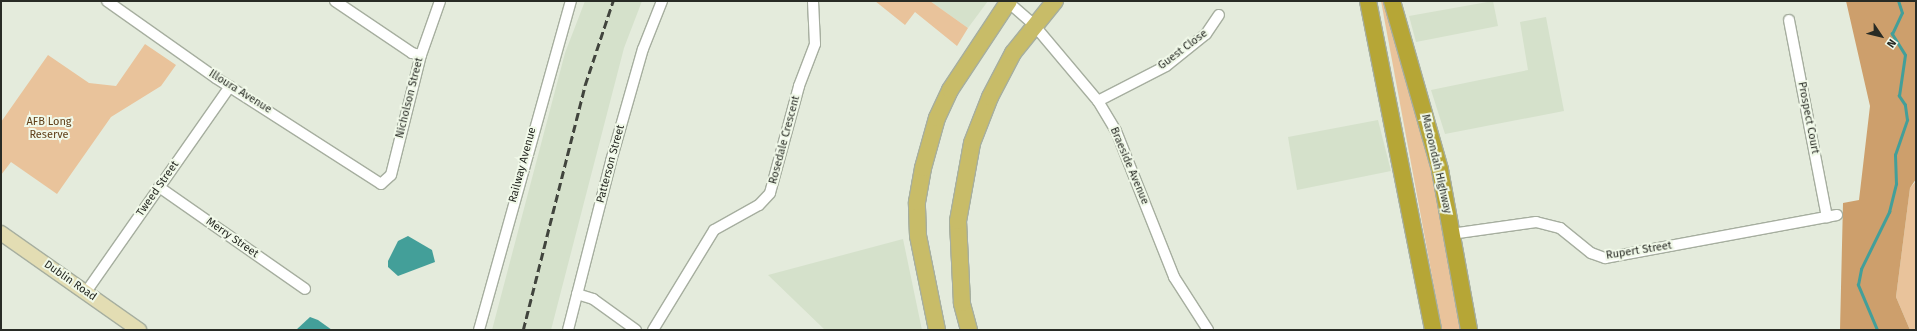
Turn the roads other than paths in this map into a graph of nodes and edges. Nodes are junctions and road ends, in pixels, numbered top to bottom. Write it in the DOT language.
graph roads {
  1 [pos="108,1"];
  2 [pos="335,1"];
  3 [pos="440,1"];
  4 [pos="571,1"];
  5 [pos="662,1"];
  6 [pos="813,1"];
  7 [pos="1008,1"];
  8 [pos="1055,1"];
  9 [pos="1368,1"];
  10 [pos="1392,1"];
  11 [pos="121,5"];
  12 [pos="1219,15"];
  13 [pos="1789,20"];
  14 [pos="1034,24"];
  15 [pos="421,54"];
  16 [pos="230,86"];
  17 [pos="1098,100"];
  18 [pos="374,182"];
  19 [pos="159,187"];
  20 [pos="1832,216"];
  21 [pos="1,233"];
  22 [pos="1451,234"];
  23 [pos="305,289"];
  24 [pos="86,292"];
  25 [pos="577,294"];
  26 [pos="139,330"];
  27 [pos="479,330"];
  28 [pos="568,330"];
  29 [pos="636,330"];
  30 [pos="652,330"];
  31 [pos="937,330"];
  32 [pos="969,330"];
  33 [pos="1208,330"];
  34 [pos="1433,330"];
  35 [pos="1469,330"];
  1 -- 11 [label="street, Illoura Avenue"];
  2 -- 15 [label="street"];
  3 -- 15 [label="street, Nicholson Street"];
  4 -- 27 [label="street, Railway Avenue"];
  5 -- 25 [label="street, Patterson Street"];
  6 -- 30 [label="street, Rosedale Crescent"];
  7 -- 14 [label="street, Braeside Avenue"];
  7 -- 31 [label="main road"];
  8 -- 14 [label="main road"];
  9 -- 34 [label="highway"];
  10 -- 22 [label="highway, Maroondah Highway"];
  11 -- 16 [label="street, Illoura Avenue"];
  12 -- 17 [label="street, Guest Close"];
  13 -- 20 [label="street, Prospect Court"];
  14 -- 17 [label="street, Braeside Avenue"];
  14 -- 32 [label="main road"];
  15 -- 18 [label="street, Nicholson Street"];
  16 -- 18 [label="street, Illoura Avenue"];
  16 -- 19 [label="street, Tweed Street"];
  17 -- 33 [label="street, Braeside Avenue"];
  19 -- 23 [label="street, Merry Street"];
  19 -- 24 [label="street, Tweed Street"];
  20 -- 22 [label="street, Rupert Street"];
  21 -- 24 [label="main road, Dublin Road"];
  22 -- 35 [label="highway, Maroondah Highway"];
  24 -- 26 [label="main road, Dublin Road"];
  25 -- 28 [label="street, Patterson Street"];
  25 -- 29 [label="street"];
}
